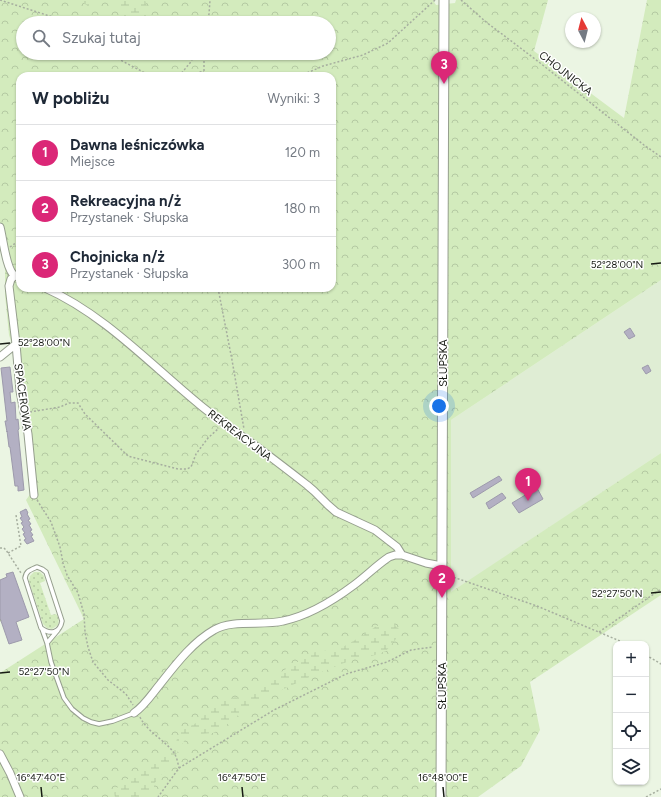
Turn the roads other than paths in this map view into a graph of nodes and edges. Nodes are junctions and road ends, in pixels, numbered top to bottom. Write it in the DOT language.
graph roads {
  1 [pos="444,0"];
  2 [pos="0,228"];
  3 [pos="5,273"];
  4 [pos="16,276"];
  5 [pos="16,277"];
  6 [pos="16,278"];
  7 [pos="52,292"];
  8 [pos="16,344"];
  9 [pos="0,357"];
  10 [pos="34,495"];
  11 [pos="402,555"];
  12 [pos="442,566"];
  13 [pos="41,628"];
  14 [pos="58,630"];
  15 [pos="47,643"];
  16 [pos="136,712"];
  17 [pos="0,754"];
  18 [pos="20,797"];
  19 [pos="441,797"];
  1 -- 12 [label="street, SŁUPSKA"];
  2 -- 4 [label="street"];
  3 -- 5 [label="lane"];
  6 -- 8 [label="street, SPACEROWA"];
  7 -- 11 [label="street, REKREACYJNA"];
  8 -- 9 [label="street"];
  8 -- 10 [label="street, SPACEROWA"];
  11 -- 12 [label="street, REKREACYJNA"];
  11 -- 16 [label="street"];
  12 -- 19 [label="street, SŁUPSKA"];
  13 -- 14 [label="lane"];
  13 -- 14 [label="lane"];
  13 -- 15 [label="lane"];
  14 -- 15 [label="lane"];
  15 -- 16 [label="lane"];
  17 -- 18 [label="street"];
}
